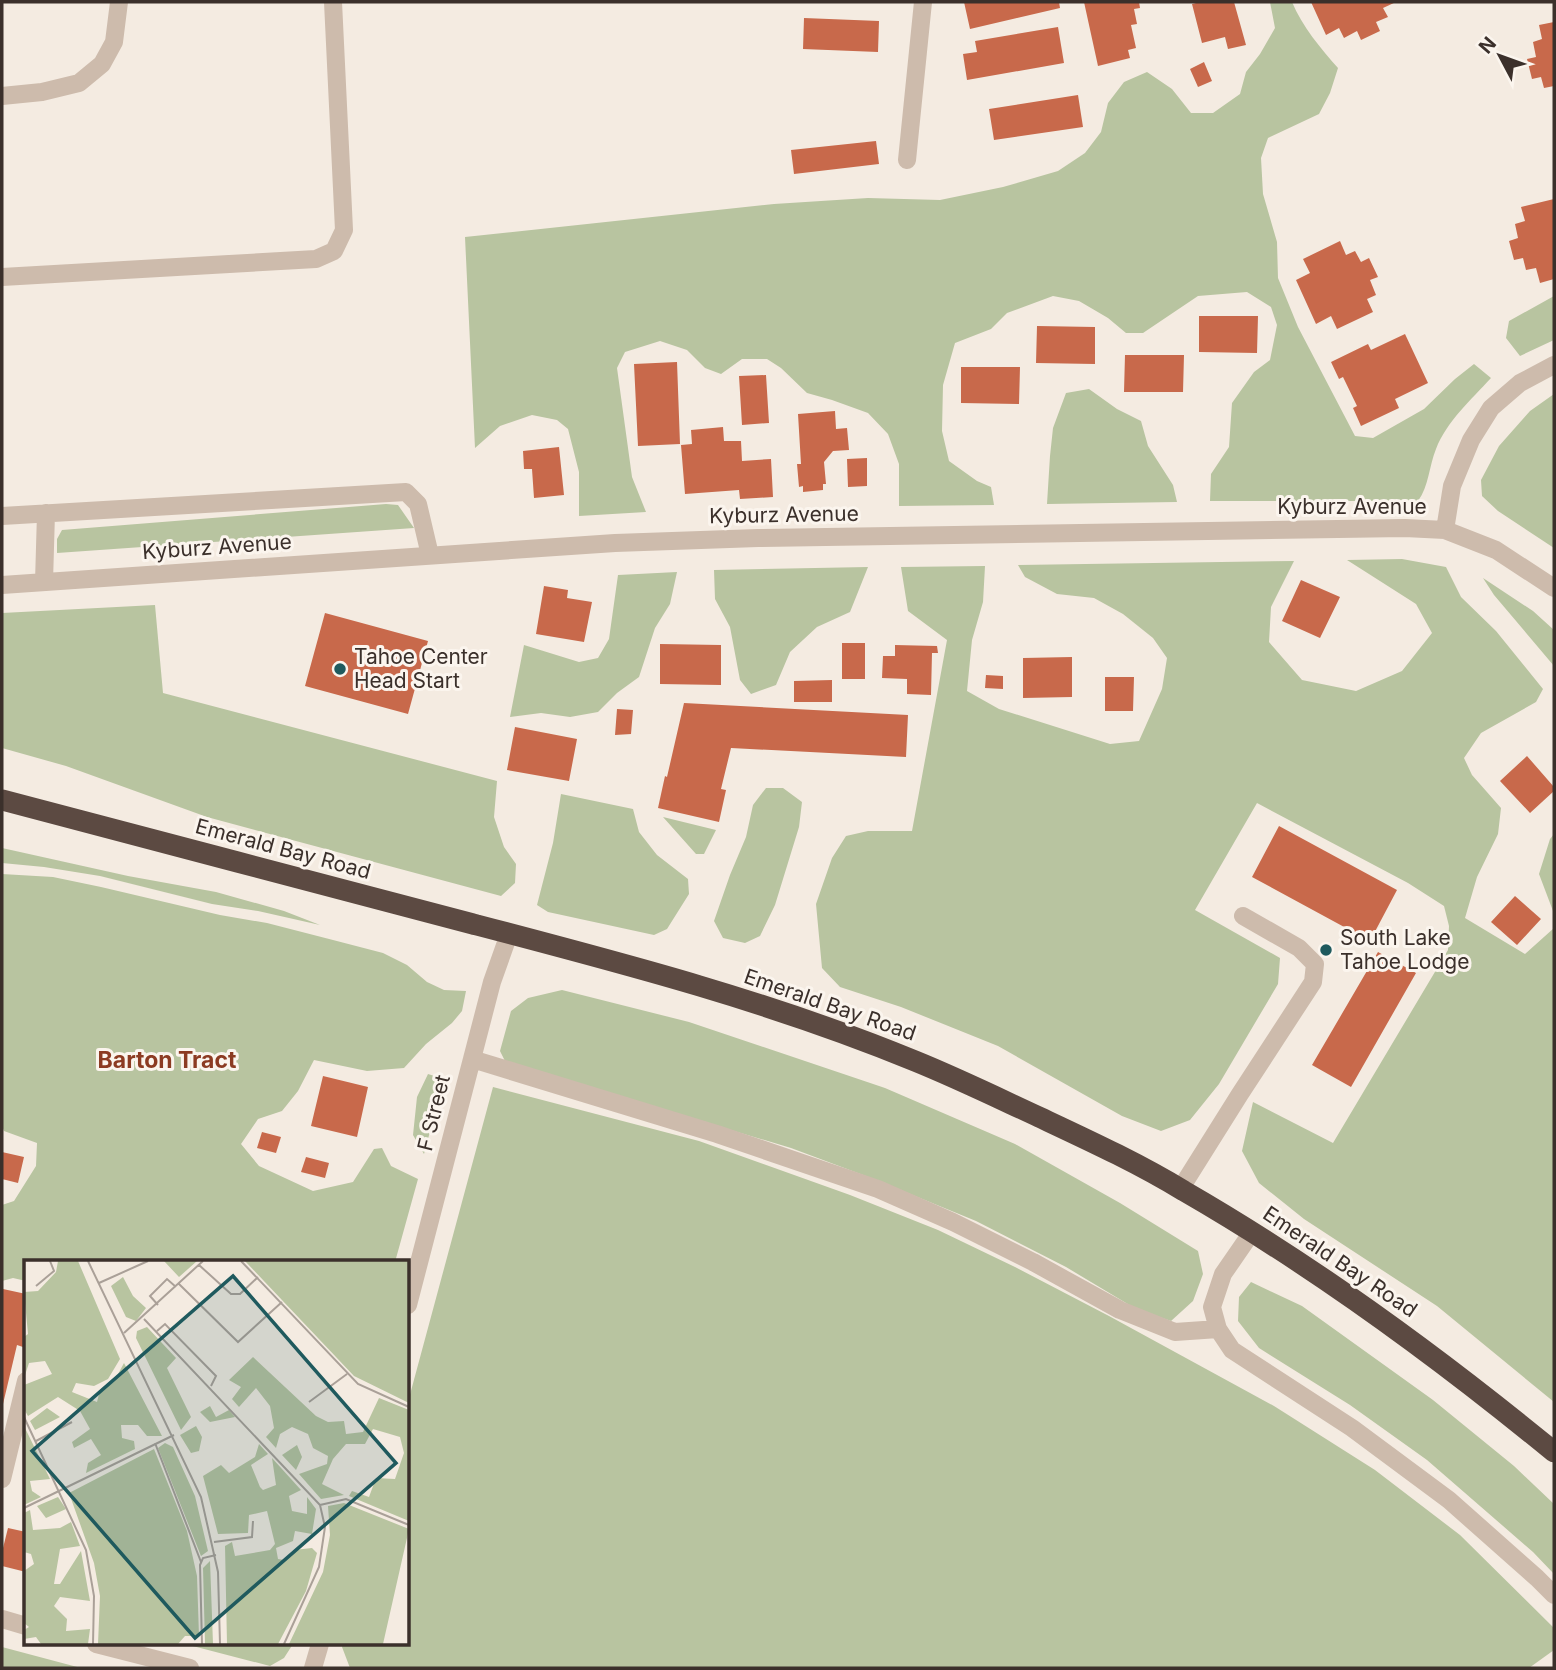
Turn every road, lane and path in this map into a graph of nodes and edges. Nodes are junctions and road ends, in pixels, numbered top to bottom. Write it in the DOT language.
graph roads {
  1 [pos="119,2"];
  2 [pos="333,2"];
  3 [pos="923,2"];
  4 [pos="2,96"];
  5 [pos="907,160"];
  6 [pos="2,277"];
  7 [pos="1554,365"];
  8 [pos="46,513"];
  9 [pos="2,516"];
  10 [pos="1445,530"];
  11 [pos="430,555"];
  12 [pos="44,582"];
  13 [pos="2,585"];
  14 [pos="1554,588"];
  15 [pos="2,800"];
  16 [pos="1243,916"];
  17 [pos="509,934"];
  18 [pos="472,1059"];
  19 [pos="1181,1188"];
  20 [pos="1252,1231"];
  21 [pos="410,1298"];
  22 [pos="1218,1329"];
  23 [pos="24,1389"];
  24 [pos="1554,1452"];
  25 [pos="2,1479"];
  26 [pos="1554,1595"];
  27 [pos="2,1619"];
  28 [pos="24,1625"];
  29 [pos="104,1646"];
  30 [pos="319,1646"];
  31 [pos="190,1668"];
  32 [pos="313,1668"];
  1 -- 4 [label="street"];
  2 -- 6 [label="street"];
  3 -- 5 [label="street"];
  7 -- 10 [label="street"];
  8 -- 9 [label="street"];
  8 -- 11 [label="street"];
  8 -- 12 [label="street"];
  10 -- 11 [label="street, Kyburz Avenue"];
  10 -- 14 [label="street, Kyburz Avenue"];
  11 -- 12 [label="street, Kyburz Avenue"];
  12 -- 13 [label="street, Kyburz Avenue"];
  15 -- 17 [label="highway, Emerald Bay Road"];
  16 -- 19 [label="street"];
  17 -- 18 [label="street, F Street"];
  17 -- 19 [label="highway, Emerald Bay Road"];
  18 -- 21 [label="street, F Street"];
  18 -- 22 [label="street"];
  19 -- 20 [label="highway, Emerald Bay Road"];
  20 -- 22 [label="street"];
  20 -- 24 [label="highway, Emerald Bay Road"];
  22 -- 26 [label="street"];
  23 -- 25 [label="street"];
  27 -- 28 [label="street"];
  29 -- 31 [label="street"];
  30 -- 32 [label="street"];
}
